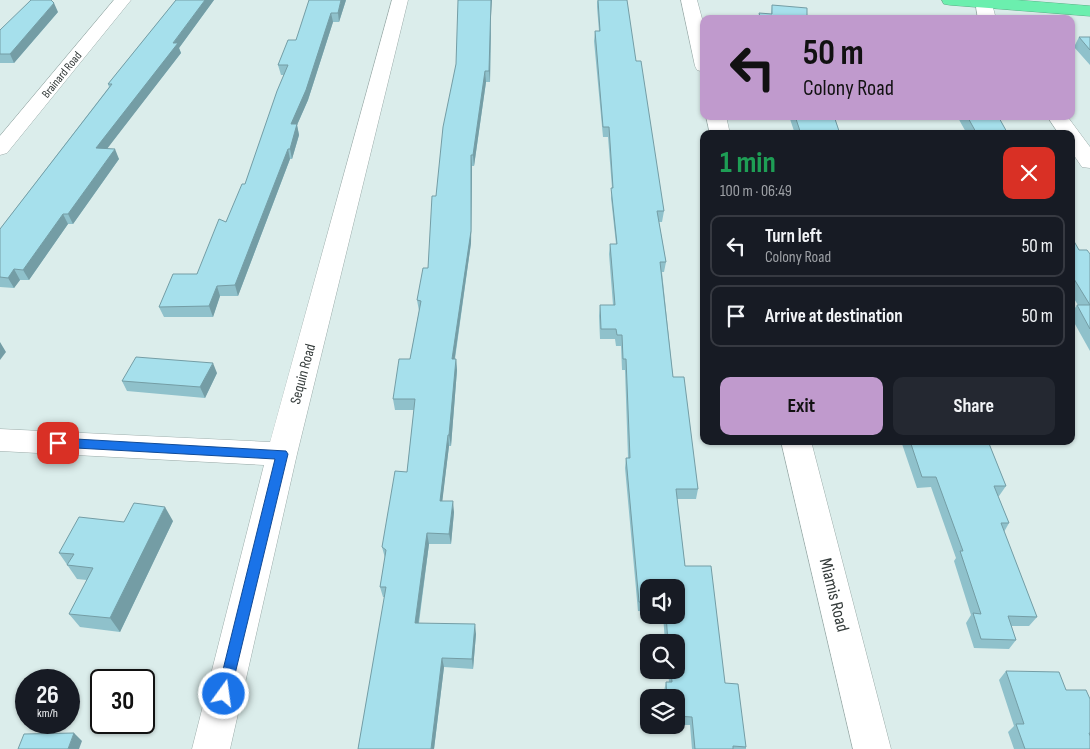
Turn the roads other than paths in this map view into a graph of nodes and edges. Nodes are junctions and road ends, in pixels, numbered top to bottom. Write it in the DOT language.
graph roads {
  1 [pos="123,0"];
  2 [pos="400,0"];
  3 [pos="688,0"];
  4 [pos="950,0"];
  5 [pos="984,7"];
  6 [pos="1090,11"];
  7 [pos="700,50"];
  8 [pos="1075,142"];
  9 [pos="0,149"];
  10 [pos="1090,162"];
  11 [pos="0,440"];
  12 [pos="797,445"];
  13 [pos="282,454"];
  14 [pos="211,749"];
  15 [pos="872,749"];
  1 -- 9 [label="street, Brainard Road"];
  2 -- 13 [label="street, Sequin Road"];
  3 -- 7 [label="street"];
  4 -- 5 [label="highway"];
  5 -- 6 [label="highway"];
  8 -- 10 [label="street"];
  11 -- 13 [label="street"];
  12 -- 15 [label="street, Miamis Road"];
  13 -- 14 [label="street, Sequin Road"];
}
